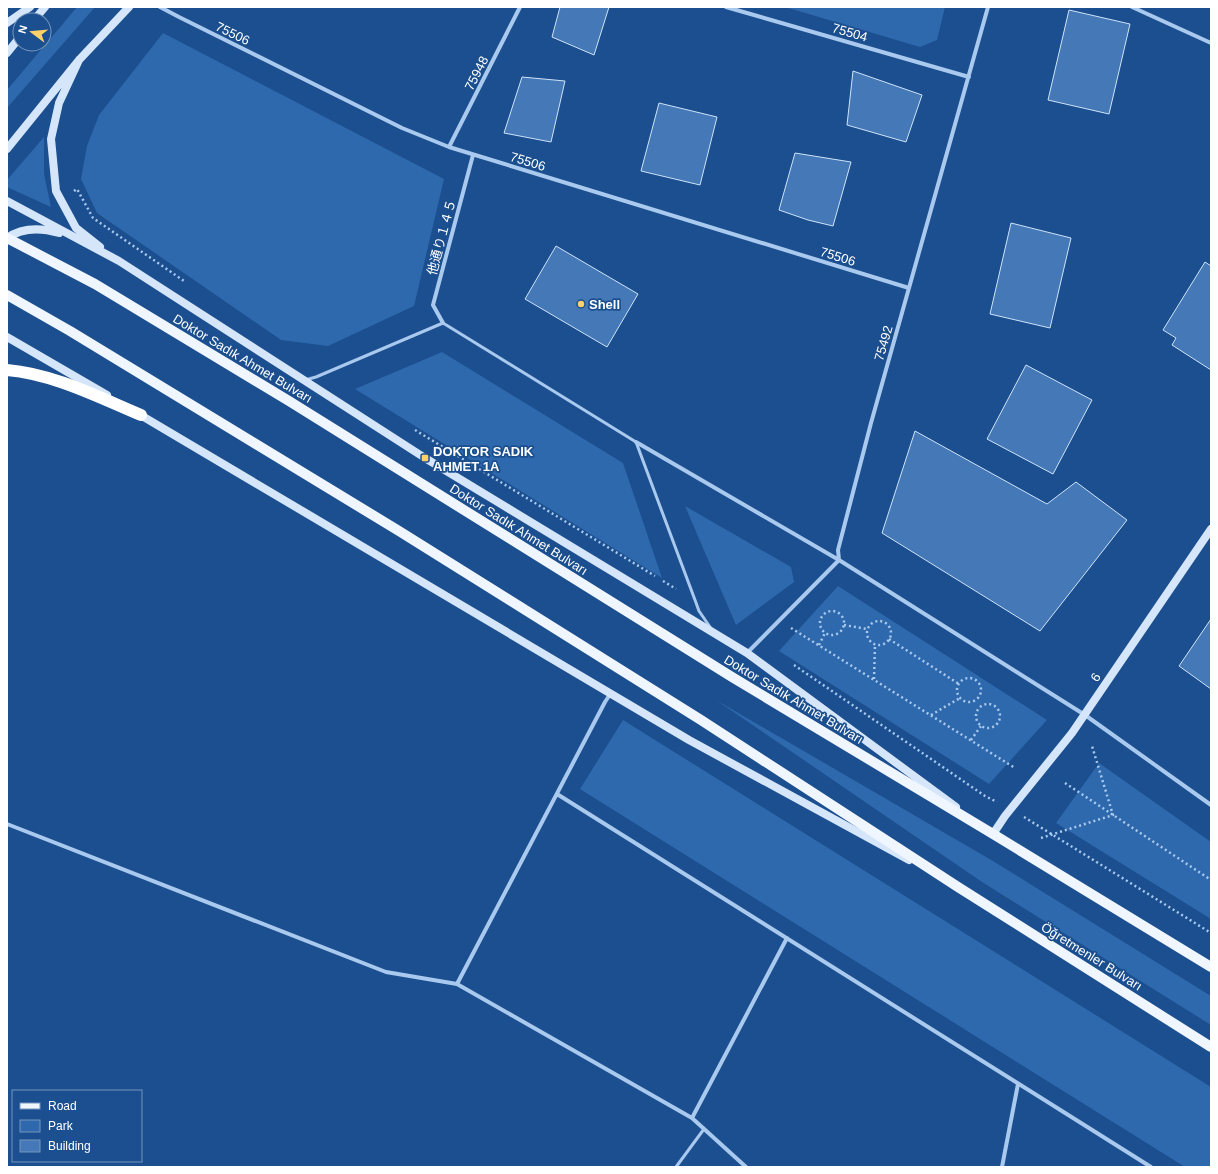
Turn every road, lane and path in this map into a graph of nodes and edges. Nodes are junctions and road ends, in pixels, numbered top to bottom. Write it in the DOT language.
graph roads {
  1 [pos="30,7"];
  2 [pos="128,7"];
  3 [pos="160,7"];
  4 [pos="520,7"];
  5 [pos="726,7"];
  6 [pos="988,7"];
  7 [pos="1132,7"];
  8 [pos="7,24"];
  9 [pos="1211,43"];
  10 [pos="79,60"];
  11 [pos="969,76"];
  12 [pos="449,147"];
  13 [pos="7,149"];
  14 [pos="472,154"];
  15 [pos="69,192"];
  16 [pos="7,201"];
  17 [pos="74,237"];
  18 [pos="7,238"];
  19 [pos="119,261"];
  20 [pos="185,282"];
  21 [pos="909,288"];
  22 [pos="7,295"];
  23 [pos="443,323"];
  24 [pos="9,337"];
  25 [pos="7,370"];
  26 [pos="304,380"];
  27 [pos="141,415"];
  28 [pos="409,426"];
  29 [pos="636,442"];
  30 [pos="1211,529"];
  31 [pos="839,560"];
  32 [pos="658,578"];
  33 [pos="844,625"];
  34 [pos="791,628"];
  35 [pos="867,629"];
  36 [pos="714,634"];
  37 [pos="825,634"];
  38 [pos="889,639"];
  39 [pos="819,645"];
  40 [pos="875,645"];
  41 [pos="747,653"];
  42 [pos="789,662"];
  43 [pos="874,679"];
  44 [pos="959,684"];
  45 [pos="611,693"];
  46 [pos="960,698"];
  47 [pos="977,700"];
  48 [pos="980,706"];
  49 [pos="931,715"];
  50 [pos="1085,715"];
  51 [pos="981,726"];
  52 [pos="971,740"];
  53 [pos="1092,746"];
  54 [pos="1015,768"];
  55 [pos="1065,783"];
  56 [pos="557,794"];
  57 [pos="985,796"];
  58 [pos="1211,805"];
  59 [pos="1113,815"];
  60 [pos="7,824"];
  61 [pos="1036,824"];
  62 [pos="994,834"];
  63 [pos="1052,835"];
  64 [pos="1041,838"];
  65 [pos="1211,880"];
  66 [pos="958,887"];
  67 [pos="1211,933"];
  68 [pos="787,938"];
  69 [pos="1211,967"];
  70 [pos="457,984"];
  71 [pos="1211,1047"];
  72 [pos="1018,1084"];
  73 [pos="692,1118"];
  74 [pos="704,1129"];
  75 [pos="676,1167"];
  76 [pos="746,1167"];
  77 [pos="1002,1167"];
  78 [pos="1151,1167"];
  1 -- 8 [label="main road"];
  2 -- 10 [label="main road"];
  3 -- 12 [label="street, 75506"];
  4 -- 12 [label="street, 75948"];
  5 -- 11 [label="street, 75504"];
  6 -- 11 [label="street, 75492"];
  7 -- 9 [label="street"];
  10 -- 13 [label="main road"];
  10 -- 19 [label="main road"];
  11 -- 21 [label="street, 75492"];
  12 -- 14 [label="street, 75506"];
  14 -- 21 [label="street, 75506"];
  14 -- 23 [label="street, 他通り１４５"];
  15 -- 20 [label="path"];
  16 -- 17 [label="main road"];
  17 -- 18 [label="main road"];
  17 -- 19 [label="main road"];
  18 -- 62 [label="main road, Doktor Sadık Ahmet Bulvarı"];
  19 -- 26 [label="main road"];
  21 -- 31 [label="street, 75492"];
  22 -- 66 [label="main road"];
  23 -- 26 [label="lane"];
  23 -- 29 [label="lane"];
  24 -- 27 [label="main road"];
  25 -- 27 [label="highway"];
  26 -- 36 [label="main road"];
  27 -- 45 [label="main road"];
  28 -- 32 [label="path"];
  29 -- 31 [label="street"];
  29 -- 36 [label="lane"];
  30 -- 50 [label="main road, 6"];
  31 -- 41 [label="street"];
  31 -- 50 [label="street"];
  33 -- 35 [label="path"];
  33 -- 37 [label="path"];
  33 -- 37 [label="path"];
  34 -- 39 [label="path"];
  35 -- 38 [label="path"];
  35 -- 40 [label="path"];
  36 -- 41 [label="main road"];
  37 -- 39 [label="path"];
  38 -- 40 [label="path"];
  38 -- 44 [label="path"];
  39 -- 43 [label="path"];
  40 -- 43 [label="path"];
  41 -- 62 [label="main road"];
  42 -- 57 [label="path"];
  43 -- 49 [label="path"];
  44 -- 46 [label="path"];
  44 -- 47 [label="path"];
  45 -- 56 [label="street"];
  45 -- 66 [label="main road"];
  46 -- 47 [label="path"];
  46 -- 49 [label="path"];
  47 -- 48 [label="path"];
  48 -- 51 [label="path"];
  48 -- 51 [label="path"];
  49 -- 52 [label="path"];
  50 -- 58 [label="street"];
  50 -- 62 [label="main road, 6"];
  51 -- 52 [label="path"];
  52 -- 54 [label="path"];
  53 -- 59 [label="path"];
  55 -- 59 [label="path"];
  56 -- 68 [label="street"];
  56 -- 70 [label="street"];
  59 -- 63 [label="path"];
  59 -- 65 [label="path"];
  60 -- 70 [label="street"];
  61 -- 63 [label="path"];
  62 -- 69 [label="main road"];
  63 -- 64 [label="path"];
  63 -- 67 [label="path"];
  66 -- 71 [label="main road, Öğretmenler Bulvarı"];
  68 -- 72 [label="street"];
  68 -- 73 [label="street"];
  70 -- 73 [label="street"];
  72 -- 77 [label="street"];
  72 -- 78 [label="street"];
  73 -- 74 [label="street"];
  74 -- 75 [label="lane"];
  74 -- 76 [label="street"];
}
